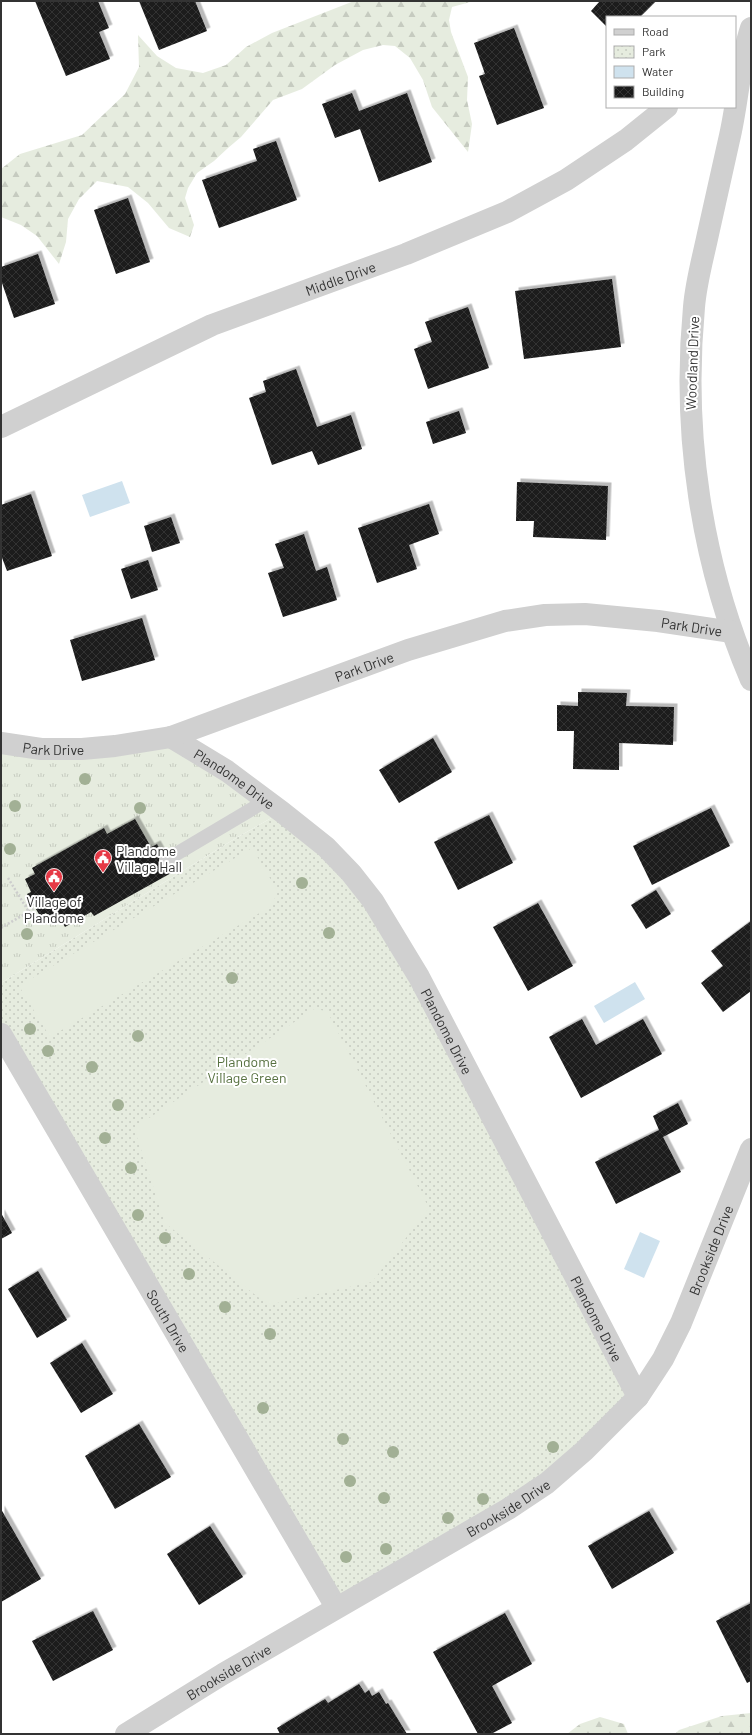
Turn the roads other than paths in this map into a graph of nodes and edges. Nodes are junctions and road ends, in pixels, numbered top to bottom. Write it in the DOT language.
graph roads {
  1 [pos="744,41"];
  2 [pos="736,95"];
  3 [pos="666,108"];
  4 [pos="734,108"];
  5 [pos="1,427"];
  6 [pos="732,632"];
  7 [pos="751,680"];
  8 [pos="171,737"];
  9 [pos="1,743"];
  10 [pos="267,800"];
  11 [pos="166,860"];
  12 [pos="1,1034"];
  13 [pos="751,1149"];
  14 [pos="638,1397"];
  15 [pos="336,1607"];
  16 [pos="126,1734"];
  1 -- 2 [label="street, Woodland Drive"];
  3 -- 5 [label="street, Middle Drive"];
  4 -- 6 [label="street, Woodland Drive"];
  6 -- 7 [label="street, Woodland Drive"];
  6 -- 8 [label="street, Park Drive"];
  8 -- 9 [label="street, Park Drive"];
  8 -- 10 [label="street, Plandome Drive"];
  10 -- 11 [label="lane"];
  10 -- 14 [label="street, Plandome Drive"];
  12 -- 15 [label="street, South Drive"];
  13 -- 14 [label="street, Brookside Drive"];
  14 -- 15 [label="street, Brookside Drive"];
  15 -- 16 [label="street, Brookside Drive"];
}
